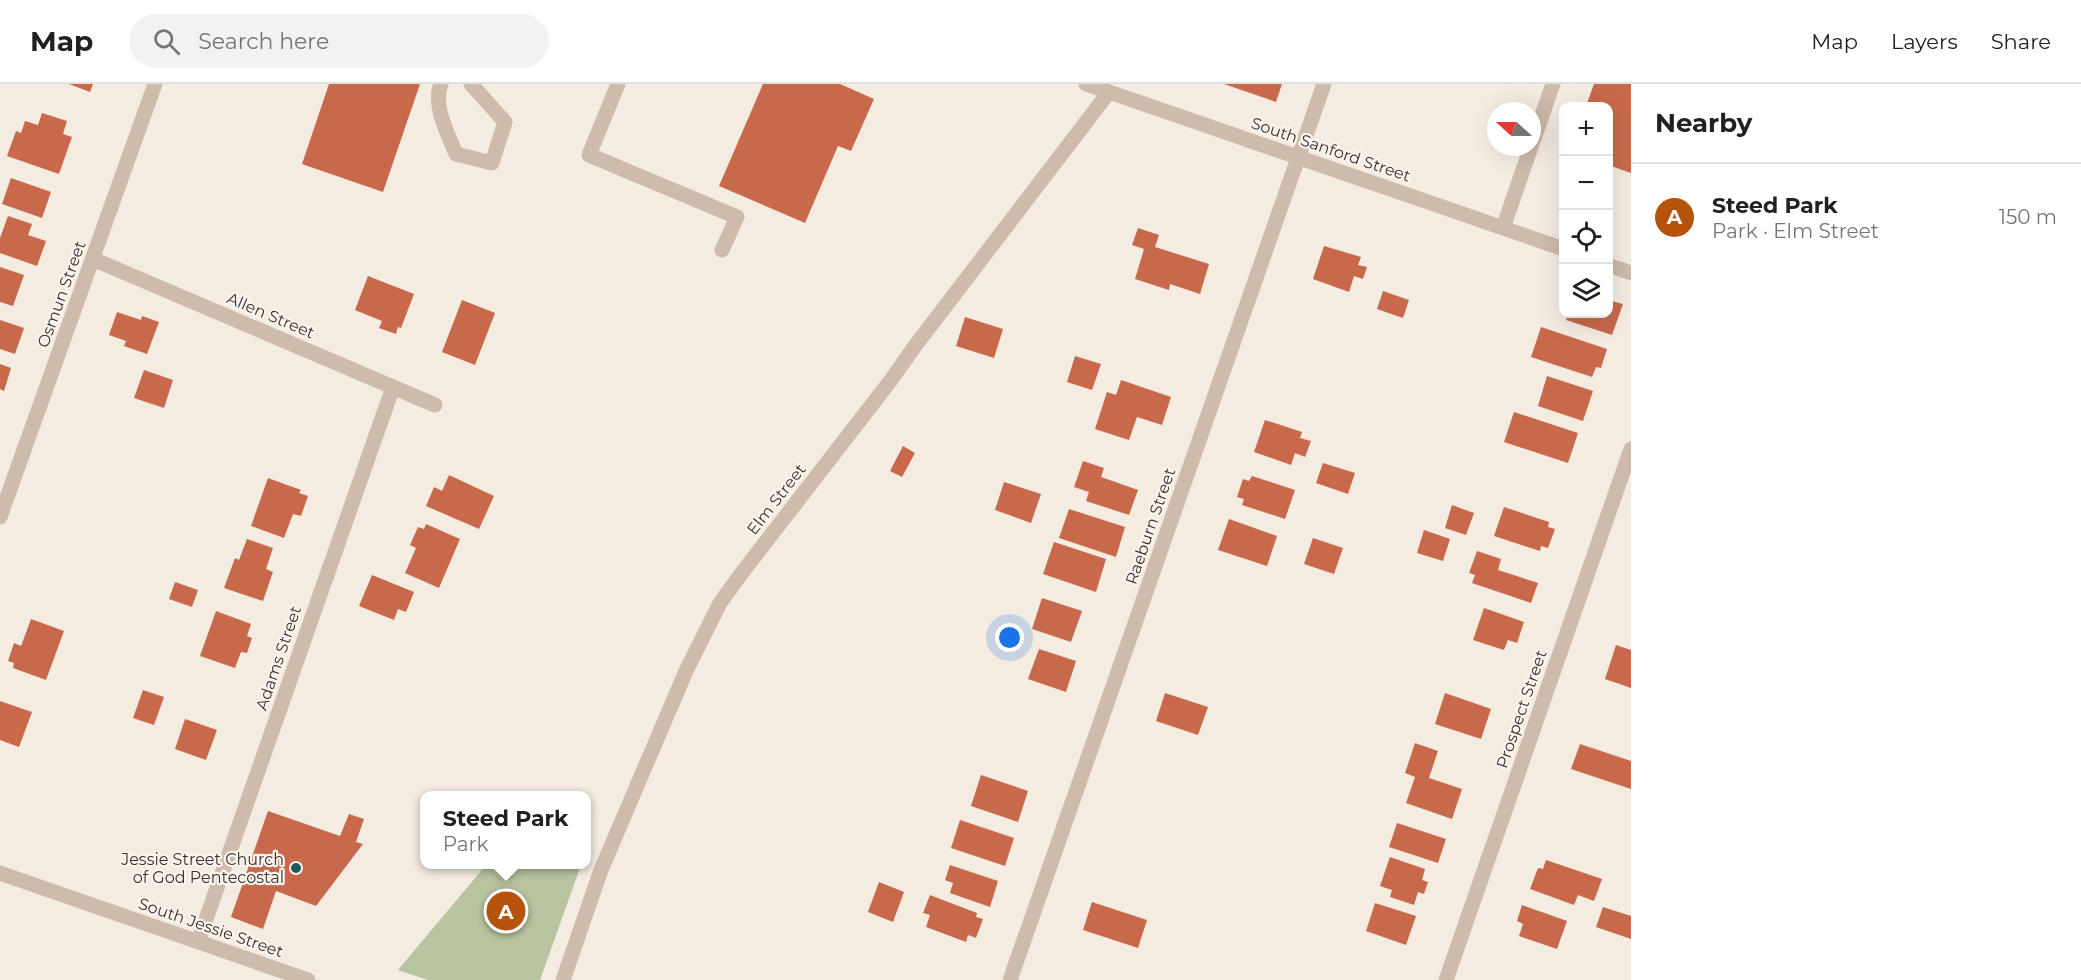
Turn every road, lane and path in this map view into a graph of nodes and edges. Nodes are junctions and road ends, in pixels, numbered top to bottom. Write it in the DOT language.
graph roads {
  1 [pos="155,84"];
  2 [pos="441,84"];
  3 [pos="471,84"];
  4 [pos="618,84"];
  5 [pos="1086,84"];
  6 [pos="1324,84"];
  7 [pos="1553,84"];
  8 [pos="1109,92"];
  9 [pos="1541,119"];
  10 [pos="1298,156"];
  11 [pos="1528,156"];
  12 [pos="1503,228"];
  13 [pos="1559,248"];
  14 [pos="722,250"];
  15 [pos="93,259"];
  16 [pos="1613,267"];
  17 [pos="1631,273"];
  18 [pos="393,387"];
  19 [pos="435,405"];
  20 [pos="1631,449"];
  21 [pos="0,517"];
  22 [pos="0,873"];
  23 [pos="198,942"];
  24 [pos="308,980"];
  25 [pos="563,980"];
  26 [pos="1010,980"];
  27 [pos="1446,980"];
  1 -- 15 [label="street, Osmun Street"];
  2 -- 3 [label="street"];
  4 -- 14 [label="street"];
  5 -- 8 [label="street, South Sanford Street"];
  6 -- 10 [label="street, Raeburn Street"];
  7 -- 9 [label="street"];
  8 -- 10 [label="street, South Sanford Street"];
  8 -- 25 [label="street, Elm Street"];
  10 -- 12 [label="street, South Sanford Street"];
  10 -- 26 [label="street, Raeburn Street"];
  11 -- 12 [label="street"];
  12 -- 13 [label="street, South Sanford Street"];
  15 -- 18 [label="street, Allen Street"];
  15 -- 21 [label="street, Osmun Street"];
  16 -- 17 [label="street"];
  18 -- 19 [label="street, Allen Street"];
  18 -- 23 [label="street, Adams Street"];
  20 -- 27 [label="street, Prospect Street"];
  22 -- 23 [label="street, South Jessie Street"];
  23 -- 24 [label="street, South Jessie Street"];
}
